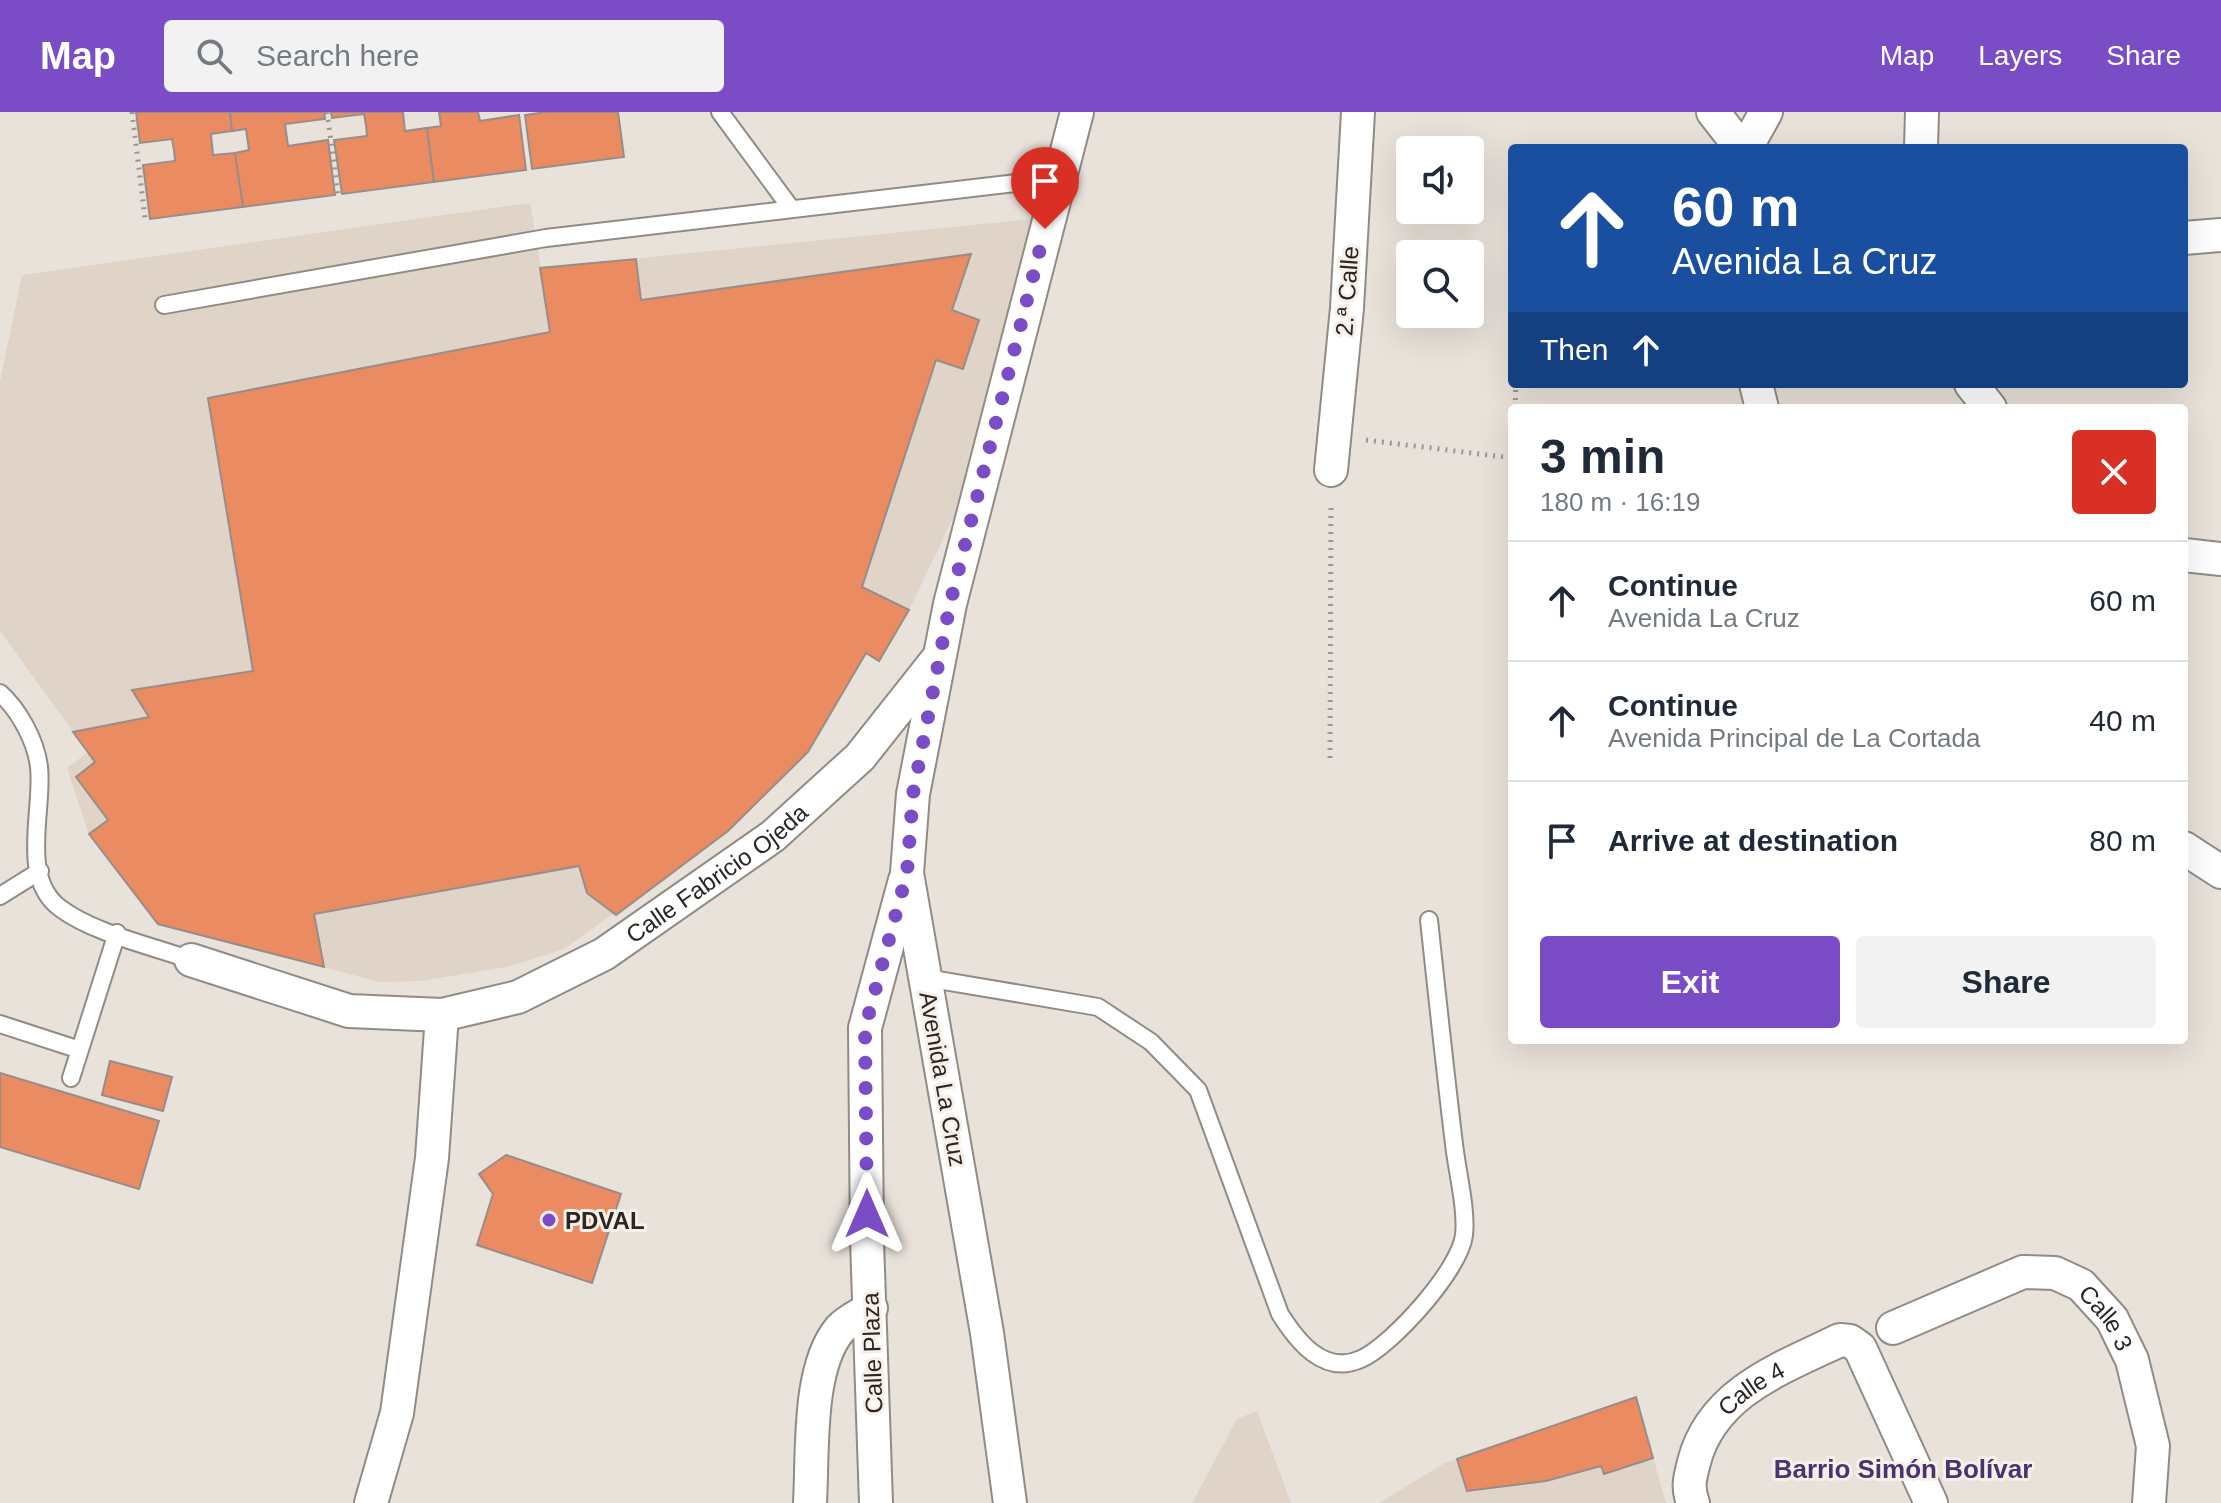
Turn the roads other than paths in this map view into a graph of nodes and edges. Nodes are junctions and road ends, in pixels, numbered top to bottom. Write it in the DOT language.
graph roads {
  1 [pos="720,112"];
  2 [pos="1077,112"];
  3 [pos="1358,112"];
  4 [pos="1713,112"];
  5 [pos="1766,112"];
  6 [pos="1922,112"];
  7 [pos="1740,144"];
  8 [pos="1746,144"];
  9 [pos="1921,144"];
  10 [pos="1059,178"];
  11 [pos="790,207"];
  12 [pos="2221,235"];
  13 [pos="2188,238"];
  14 [pos="164,305"];
  15 [pos="1974,388"];
  16 [pos="1987,404"];
  17 [pos="1331,470"];
  18 [pos="2188,555"];
  19 [pos="2221,559"];
  20 [pos="940,655"];
  21 [pos="0,693"];
  22 [pos="2188,851"];
  23 [pos="40,871"];
  24 [pos="2221,872"];
  25 [pos="907,873"];
  26 [pos="0,896"];
  27 [pos="1429,920"];
  28 [pos="117,933"];
  29 [pos="191,960"];
  30 [pos="926,978"];
  31 [pos="442,1015"];
  32 [pos="0,1024"];
  33 [pos="80,1050"];
  34 [pos="71,1078"];
  35 [pos="871,1308"];
  36 [pos="1893,1328"];
  37 [pos="1001,1442"];
  38 [pos="1690,1495"];
  39 [pos="371,1503"];
  40 [pos="810,1503"];
  41 [pos="876,1503"];
  42 [pos="1010,1503"];
  43 [pos="1034,1503"];
  44 [pos="1931,1503"];
  45 [pos="2149,1503"];
  1 -- 11 [label="lane"];
  2 -- 10 [label="street, Avenida La Cruz"];
  3 -- 17 [label="street, 2.ª Calle"];
  4 -- 7 [label="street"];
  5 -- 8 [label="street"];
  6 -- 9 [label="street"];
  10 -- 11 [label="lane"];
  10 -- 20 [label="street, Avenida La Cruz"];
  11 -- 14 [label="lane"];
  12 -- 13 [label="street"];
  15 -- 16 [label="street"];
  18 -- 19 [label="street"];
  20 -- 25 [label="street, Avenida La Cruz"];
  20 -- 31 [label="street, Calle Fabricio Ojeda"];
  21 -- 23 [label="lane"];
  22 -- 24 [label="street"];
  23 -- 26 [label="lane"];
  23 -- 28 [label="lane"];
  25 -- 30 [label="street, Avenida La Cruz"];
  25 -- 35 [label="street, Calle Plaza"];
  27 -- 30 [label="lane"];
  28 -- 29 [label="lane"];
  28 -- 33 [label="lane"];
  29 -- 31 [label="street, Calle Fabricio Ojeda"];
  30 -- 37 [label="street, Avenida La Cruz"];
  31 -- 39 [label="street"];
  32 -- 33 [label="lane"];
  33 -- 34 [label="lane"];
  35 -- 40 [label="street"];
  35 -- 41 [label="street, Calle Plaza"];
  36 -- 45 [label="street, Calle 3"];
  37 -- 42 [label="street, Avenida La Cruz"];
  37 -- 43 [label="street"];
  38 -- 44 [label="street, Calle 4"];
}
